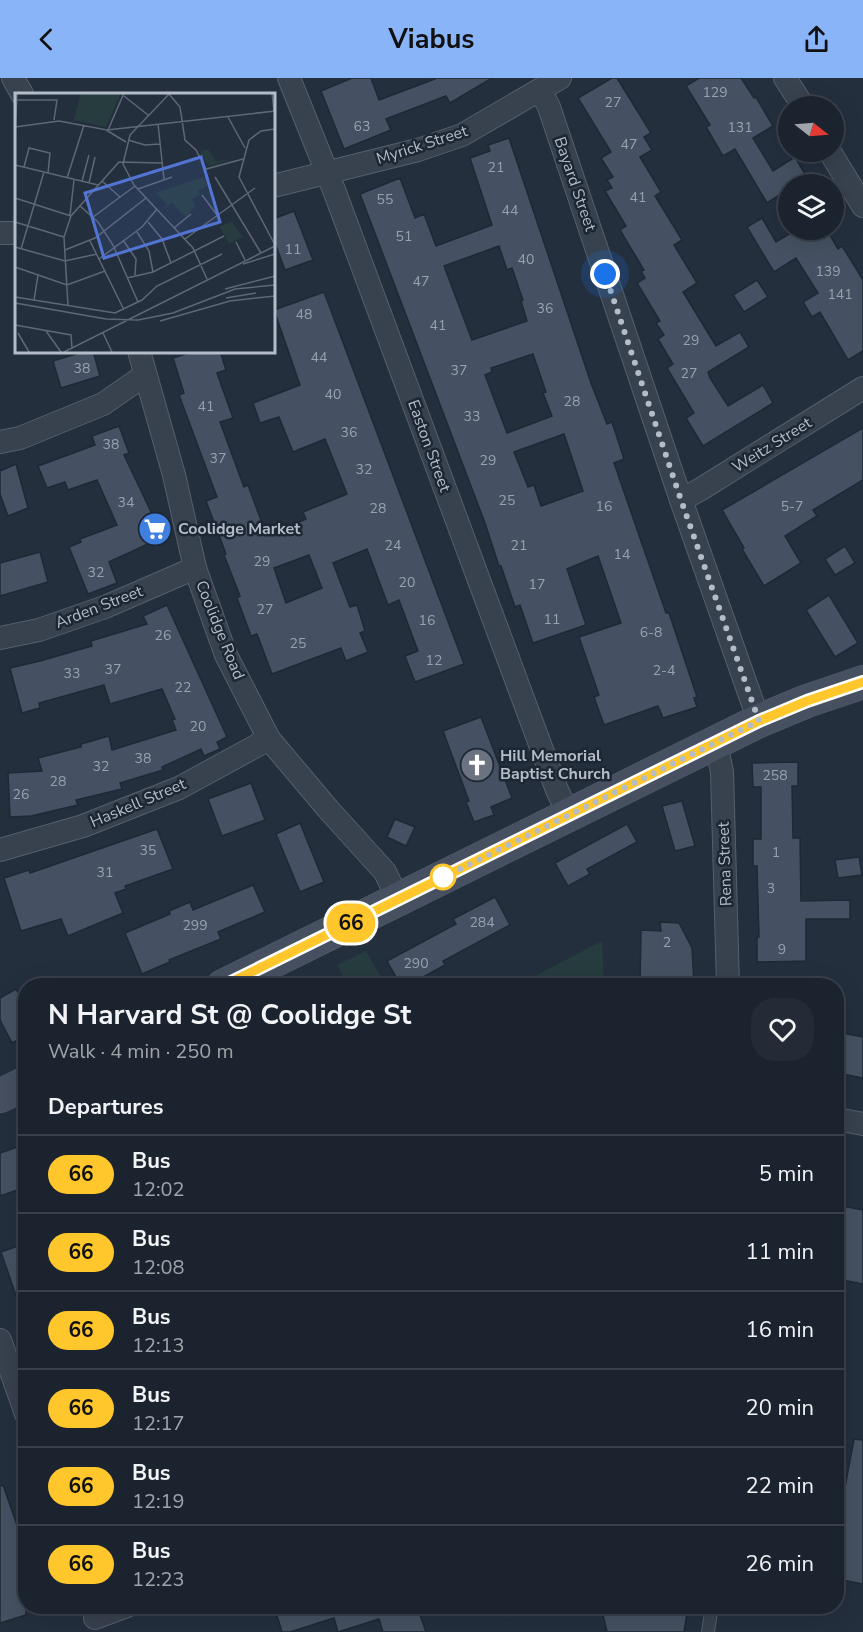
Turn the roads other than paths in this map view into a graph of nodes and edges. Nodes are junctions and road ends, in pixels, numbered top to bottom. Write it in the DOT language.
graph roads {
  1 [pos="13,78"];
  2 [pos="289,78"];
  3 [pos="560,78"];
  4 [pos="785,78"];
  5 [pos="540,90"];
  6 [pos="21,93"];
  7 [pos="796,96"];
  8 [pos="836,162"];
  9 [pos="327,172"];
  10 [pos="274,186"];
  11 [pos="863,206"];
  12 [pos="0,232"];
  13 [pos="15,233"];
  14 [pos="139,352"];
  15 [pos="146,375"];
  16 [pos="863,388"];
  17 [pos="0,442"];
  18 [pos="681,500"];
  19 [pos="195,568"];
  20 [pos="0,638"];
  21 [pos="863,682"];
  22 [pos="759,721"];
  23 [pos="269,739"];
  24 [pos="714,744"];
  25 [pos="569,815"];
  26 [pos="0,850"];
  27 [pos="398,899"];
  28 [pos="240,978"];
  29 [pos="728,978"];
  30 [pos="18,1087"];
  31 [pos="0,1096"];
  32 [pos="844,1120"];
  33 [pos="863,1124"];
  34 [pos="0,1340"];
  35 [pos="18,1391"];
  36 [pos="711,1614"];
  37 [pos="708,1632"];
  1 -- 6 [label="street"];
  2 -- 9 [label="street, Easton Street"];
  3 -- 5 [label="street, Myrick Street"];
  4 -- 7 [label="street"];
  5 -- 9 [label="street, Myrick Street"];
  5 -- 18 [label="street, Bayard Street"];
  8 -- 11 [label="street"];
  9 -- 10 [label="street, Myrick Street"];
  9 -- 25 [label="street, Easton Street"];
  12 -- 13 [label="street"];
  14 -- 15 [label="street, Coolidge Road"];
  15 -- 17 [label="street"];
  15 -- 19 [label="street, Coolidge Road"];
  16 -- 18 [label="street, Weitz Street"];
  18 -- 22 [label="street, Bayard Street"];
  19 -- 20 [label="street, Arden Street"];
  19 -- 23 [label="street, Coolidge Road"];
  21 -- 22 [label="main road"];
  22 -- 24 [label="main road"];
  23 -- 26 [label="street, Haskell Street"];
  23 -- 27 [label="street, Coolidge Road"];
  24 -- 25 [label="main road"];
  24 -- 29 [label="street, Rena Street"];
  25 -- 27 [label="main road"];
  27 -- 28 [label="main road"];
  30 -- 31 [label="main road"];
  32 -- 33 [label="street"];
  34 -- 35 [label="street"];
  36 -- 37 [label="lane"];
}
